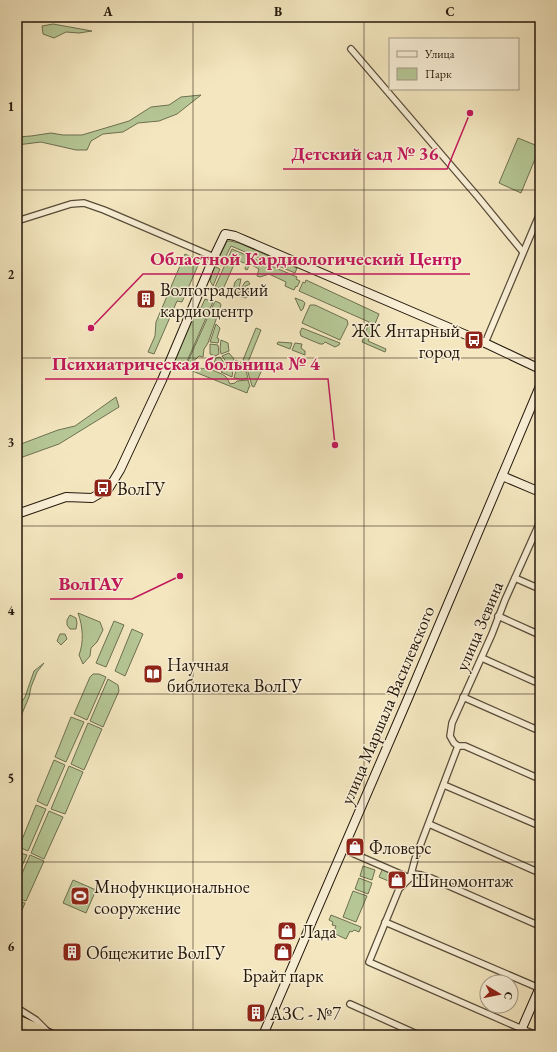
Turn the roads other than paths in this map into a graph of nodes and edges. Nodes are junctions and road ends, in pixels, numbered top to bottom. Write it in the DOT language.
graph roads {
  1 [pos="351,49"];
  2 [pos="540,213"];
  3 [pos="17,221"];
  4 [pos="523,252"];
  5 [pos="214,258"];
  6 [pos="485,343"];
  7 [pos="540,369"];
  8 [pos="540,386"];
  9 [pos="502,476"];
  10 [pos="540,492"];
  11 [pos="17,514"];
  12 [pos="540,522"];
  13 [pos="533,538"];
  14 [pos="540,541"];
  15 [pos="515,578"];
  16 [pos="540,589"];
  17 [pos="498,616"];
  18 [pos="540,635"];
  19 [pos="482,658"];
  20 [pos="540,684"];
  21 [pos="463,697"];
  22 [pos="540,731"];
  23 [pos="456,744"];
  24 [pos="540,779"];
  25 [pos="444,785"];
  26 [pos="429,824"];
  27 [pos="540,826"];
  28 [pos="343,849"];
  29 [pos="540,874"];
  30 [pos="410,878"];
  31 [pos="385,922"];
  32 [pos="540,926"];
  33 [pos="540,987"];
  34 [pos="350,1004"];
  35 [pos="17,1008"];
  36 [pos="17,1020"];
  37 [pos="17,1031"];
  38 [pos="520,1032"];
  39 [pos="27,1035"];
  40 [pos="51,1035"];
  41 [pos="263,1035"];
  42 [pos="419,1035"];
  43 [pos="536,1035"];
  1 -- 4 [label="street"];
  2 -- 4 [label="street"];
  3 -- 5 [label="street"];
  4 -- 6 [label="street"];
  5 -- 6 [label="street"];
  5 -- 11 [label="street"];
  6 -- 7 [label="street"];
  8 -- 9 [label="street, улица Маршала Василевского"];
  9 -- 10 [label="street"];
  9 -- 28 [label="street, улица Маршала Василевского"];
  12 -- 13 [label="street, улица Зевина"];
  13 -- 14 [label="street"];
  13 -- 15 [label="street, улица Зевина"];
  15 -- 16 [label="street"];
  15 -- 17 [label="street, улица Зевина"];
  17 -- 18 [label="street"];
  17 -- 19 [label="street, улица Зевина"];
  19 -- 20 [label="street"];
  19 -- 21 [label="street, улица Зевина"];
  21 -- 22 [label="street"];
  21 -- 23 [label="street, улица Зевина"];
  23 -- 24 [label="street"];
  23 -- 25 [label="street, улица Зевина"];
  25 -- 26 [label="street, улица Зевина"];
  25 -- 27 [label="street"];
  26 -- 29 [label="street"];
  26 -- 30 [label="street, улица Зевина"];
  28 -- 30 [label="street"];
  28 -- 41 [label="street, улица Маршала Василевского"];
  30 -- 31 [label="street, улица Зевина"];
  30 -- 32 [label="street"];
  31 -- 33 [label="street"];
  31 -- 38 [label="street, улица Зевина"];
  33 -- 38 [label="street"];
  34 -- 42 [label="street"];
  35 -- 40 [label="street"];
  36 -- 40 [label="highway"];
  37 -- 39 [label="highway"];
  38 -- 43 [label="street"];
}
